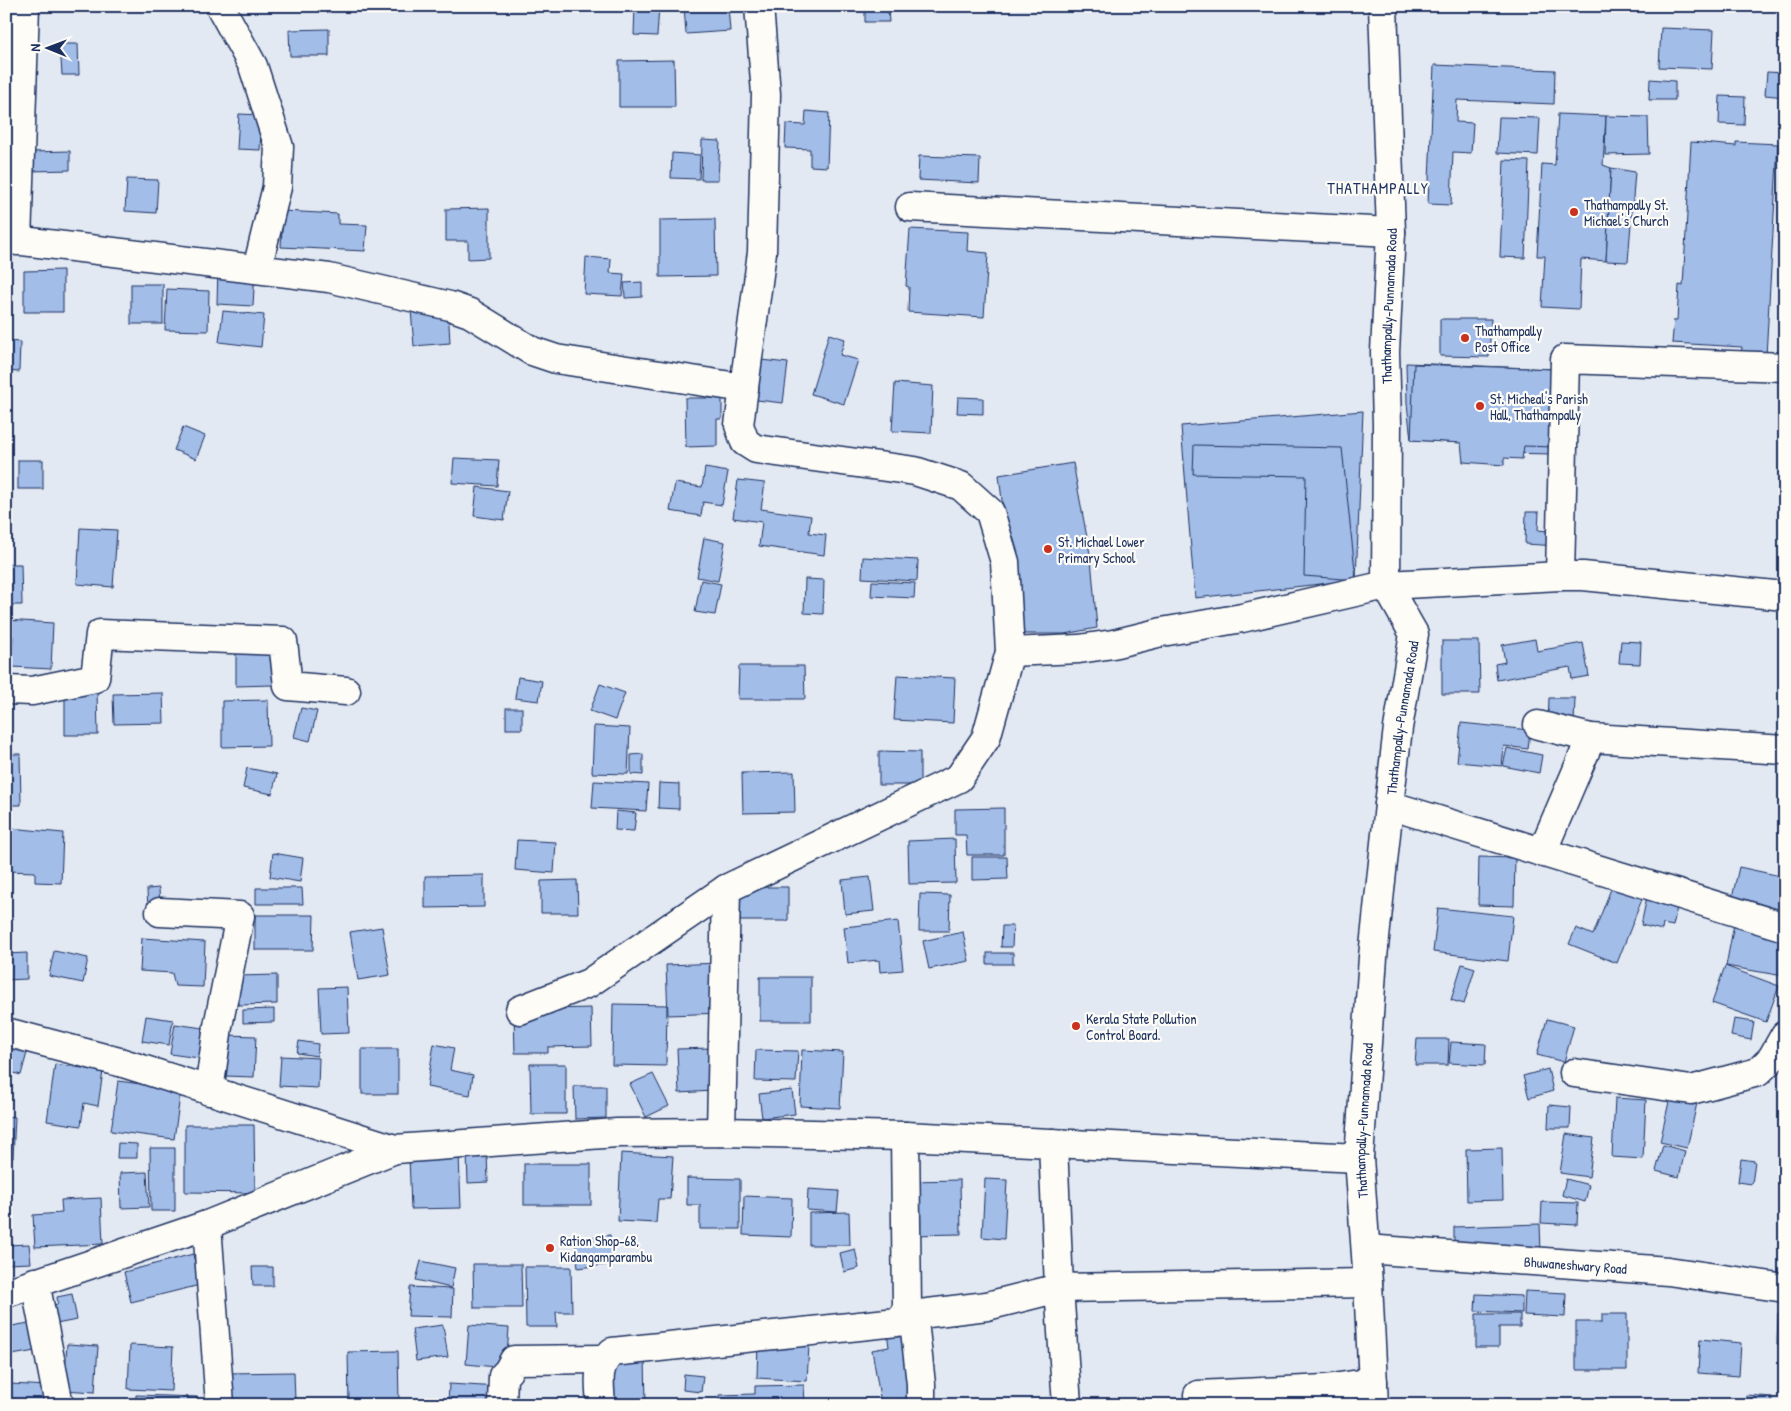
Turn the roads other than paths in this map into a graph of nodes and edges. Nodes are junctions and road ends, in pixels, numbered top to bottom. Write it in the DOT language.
graph roads {
  1 [pos="25,6"];
  2 [pos="220,6"];
  3 [pos="759,6"];
  4 [pos="1383,6"];
  5 [pos="910,207"];
  6 [pos="1391,232"];
  7 [pos="12,240"];
  8 [pos="257,269"];
  9 [pos="1785,367"];
  10 [pos="744,388"];
  11 [pos="1560,576"];
  12 [pos="1386,585"];
  13 [pos="1785,596"];
  14 [pos="1010,652"];
  15 [pos="6,690"];
  16 [pos="346,691"];
  17 [pos="1538,725"];
  18 [pos="1591,738"];
  19 [pos="1785,750"];
  20 [pos="1389,805"];
  21 [pos="1542,852"];
  22 [pos="726,889"];
  23 [pos="160,912"];
  24 [pos="1785,927"];
  25 [pos="520,1010"];
  26 [pos="6,1032"];
  27 [pos="1785,1035"];
  28 [pos="1574,1073"];
  29 [pos="209,1091"];
  30 [pos="721,1132"];
  31 [pos="904,1136"];
  32 [pos="1053,1144"];
  33 [pos="395,1149"];
  34 [pos="1359,1158"];
  35 [pos="207,1225"];
  36 [pos="1366,1249"];
  37 [pos="35,1282"];
  38 [pos="1368,1283"];
  39 [pos="1059,1288"];
  40 [pos="1785,1288"];
  41 [pos="6,1293"];
  42 [pos="904,1316"];
  43 [pos="604,1360"];
  44 [pos="1373,1393"];
  45 [pos="1198,1396"];
  46 [pos="59,1405"];
  47 [pos="220,1405"];
  48 [pos="502,1405"];
  49 [pos="601,1405"];
  50 [pos="922,1405"];
  51 [pos="1067,1405"];
  1 -- 7 [label="street"];
  2 -- 8 [label="street"];
  3 -- 10 [label="street"];
  4 -- 6 [label="street, Thathampally-Punnamada Road"];
  5 -- 6 [label="street"];
  6 -- 12 [label="street, Thathampally-Punnamada Road"];
  7 -- 8 [label="street"];
  8 -- 10 [label="street"];
  9 -- 11 [label="street"];
  10 -- 14 [label="street"];
  11 -- 12 [label="street"];
  11 -- 13 [label="street"];
  12 -- 14 [label="street"];
  12 -- 20 [label="street, Thathampally-Punnamada Road"];
  14 -- 22 [label="street"];
  15 -- 16 [label="street"];
  17 -- 18 [label="street"];
  18 -- 19 [label="street"];
  18 -- 21 [label="street"];
  20 -- 21 [label="street"];
  20 -- 34 [label="street, Thathampally-Punnamada Road"];
  21 -- 24 [label="street"];
  22 -- 25 [label="street"];
  22 -- 30 [label="street"];
  23 -- 29 [label="street"];
  26 -- 29 [label="street"];
  27 -- 28 [label="street"];
  29 -- 33 [label="street"];
  30 -- 31 [label="street"];
  30 -- 33 [label="street"];
  31 -- 32 [label="street"];
  31 -- 42 [label="street"];
  32 -- 34 [label="street"];
  32 -- 39 [label="street"];
  33 -- 35 [label="street"];
  34 -- 36 [label="street, Thathampally-Punnamada Road"];
  35 -- 37 [label="street"];
  35 -- 47 [label="street"];
  36 -- 38 [label="street, Thathampally-Punnamada Road"];
  36 -- 40 [label="street, Bhuwaneshwary Road"];
  37 -- 41 [label="street"];
  37 -- 46 [label="street"];
  38 -- 39 [label="street"];
  38 -- 44 [label="street, Thathampally-Punnamada Road"];
  39 -- 42 [label="street"];
  39 -- 51 [label="street"];
  42 -- 43 [label="street"];
  42 -- 50 [label="street"];
  43 -- 48 [label="street"];
  43 -- 49 [label="street"];
  44 -- 45 [label="street"];
}
